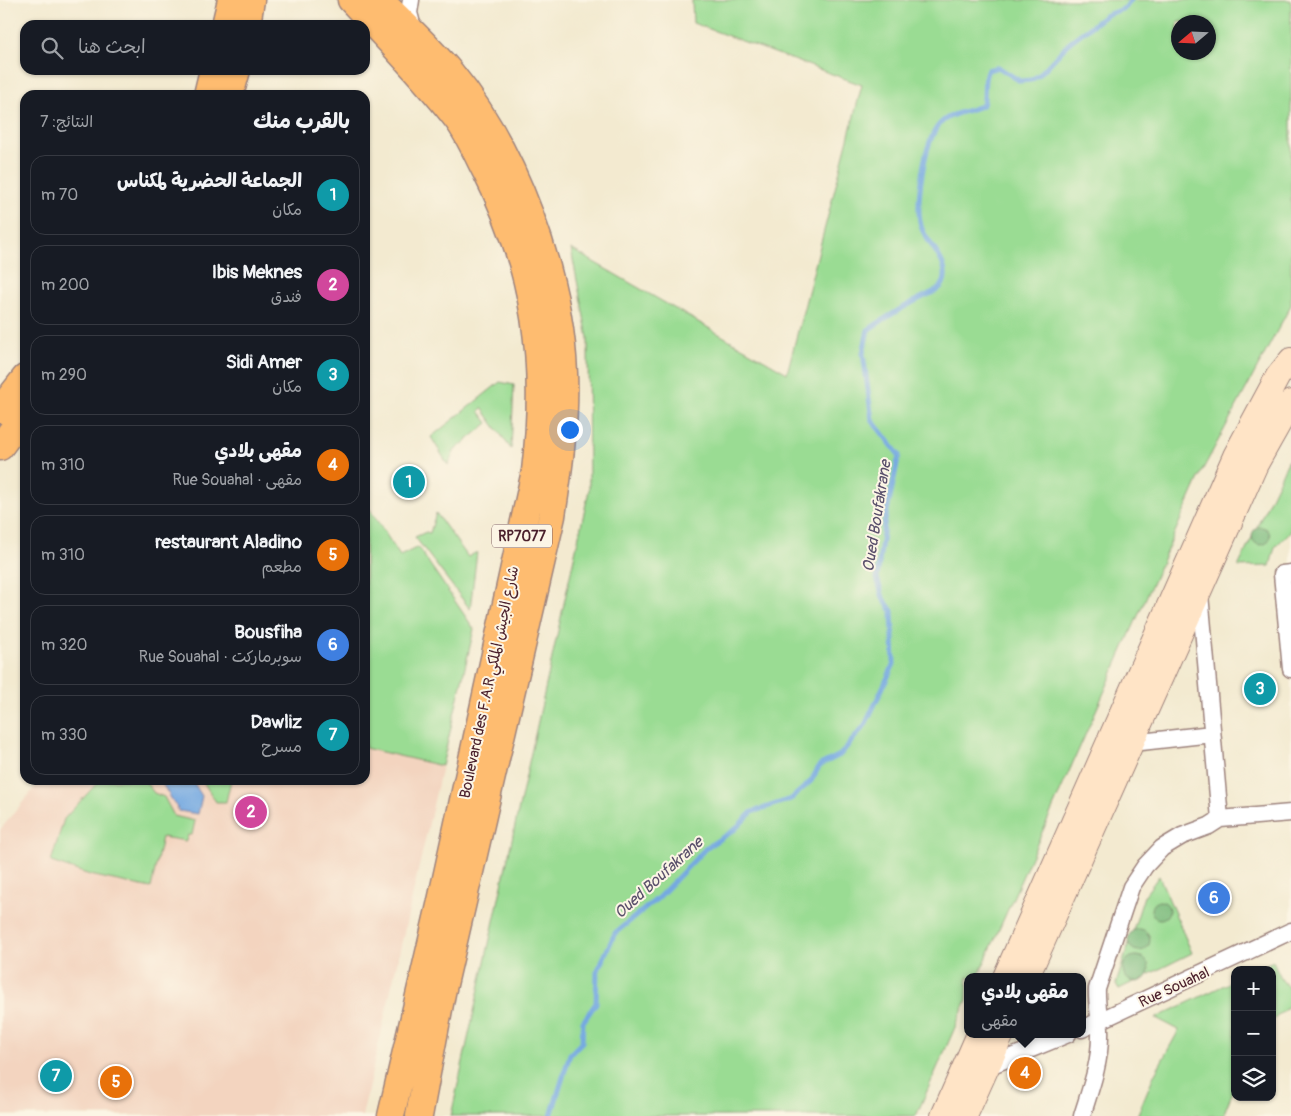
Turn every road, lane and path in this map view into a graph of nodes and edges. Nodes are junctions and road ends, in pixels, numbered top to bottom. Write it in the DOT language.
graph roads {
  1 [pos="351,0"];
  2 [pos="380,0"];
  3 [pos="411,0"];
  4 [pos="247,6"];
  5 [pos="230,20"];
  6 [pos="369,20"];
  7 [pos="370,21"];
  8 [pos="415,36"];
  9 [pos="212,75"];
  10 [pos="236,75"];
  11 [pos="208,90"];
  12 [pos="231,90"];
  13 [pos="1291,360"];
  14 [pos="20,384"];
  15 [pos="1291,402"];
  16 [pos="0,410"];
  17 [pos="20,419"];
  18 [pos="0,446"];
  19 [pos="1291,573"];
  20 [pos="1199,592"];
  21 [pos="1291,669"];
  22 [pos="1212,734"];
  23 [pos="1132,743"];
  24 [pos="1291,813"];
  25 [pos="1220,818"];
  26 [pos="1291,931"];
  27 [pos="1007,973"];
  28 [pos="1029,973"];
  29 [pos="1100,1021"];
  30 [pos="1086,1026"];
  31 [pos="978,1038"];
  32 [pos="1000,1038"];
  33 [pos="1058,1038"];
  34 [pos="987,1067"];
  35 [pos="391,1116"];
  36 [pos="419,1116"];
  37 [pos="943,1116"];
  38 [pos="965,1116"];
  39 [pos="1082,1116"];
  1 -- 6 [label="main road, Boulevard des F.A.R شارع الجيش الملكي / RP7077"];
  2 -- 8 [label="main road, Boulevard des F.A.R شارع الجيش الملكي / RP7077"];
  3 -- 8 [label="street"];
  4 -- 5 [label="main road"];
  7 -- 35 [label="main road, Boulevard des F.A.R شارع الجيش الملكي / RP7077"];
  8 -- 36 [label="main road, Boulevard des F.A.R شارع الجيش الملكي / RP7077"];
  9 -- 11 [label="main road"];
  10 -- 12 [label="main road"];
  13 -- 27 [label="main road"];
  14 -- 16 [label="main road"];
  15 -- 20 [label="main road"];
  17 -- 18 [label="main road"];
  19 -- 21 [label="street"];
  20 -- 22 [label="street"];
  20 -- 23 [label="main road"];
  22 -- 23 [label="street"];
  22 -- 25 [label="street"];
  23 -- 28 [label="main road"];
  24 -- 25 [label="street"];
  25 -- 29 [label="street"];
  26 -- 29 [label="street, Rue Souahal"];
  29 -- 30 [label="street, Rue Souahal"];
  29 -- 39 [label="street"];
  31 -- 37 [label="main road"];
  32 -- 34 [label="main road"];
  33 -- 34 [label="street"];
  34 -- 38 [label="main road"];
}
